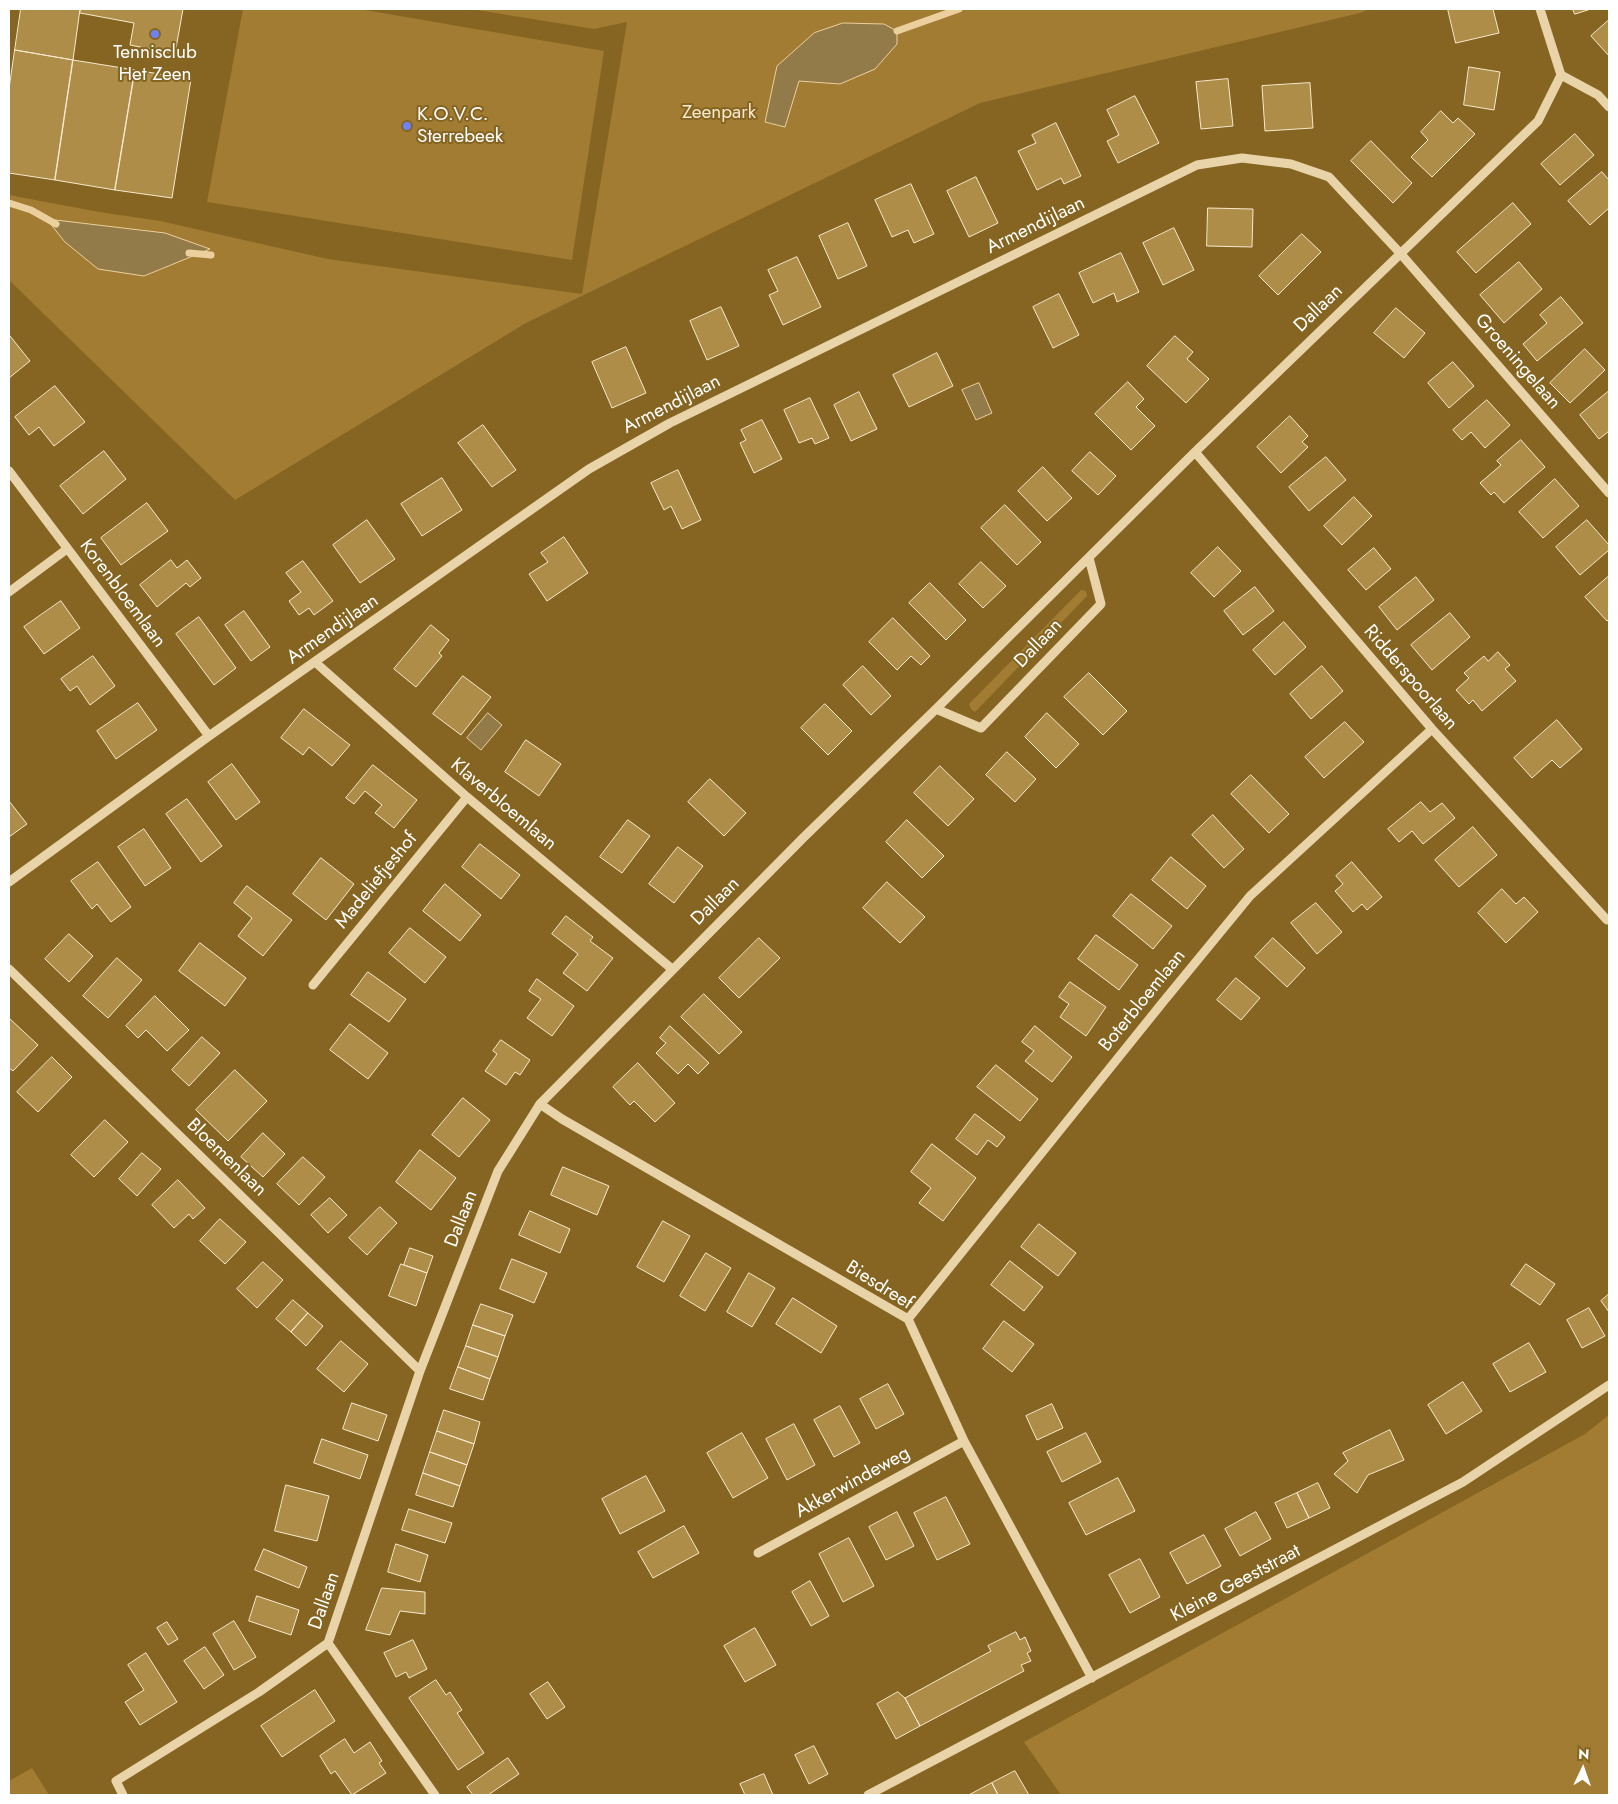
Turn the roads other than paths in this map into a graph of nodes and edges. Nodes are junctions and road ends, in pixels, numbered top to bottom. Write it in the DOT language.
graph roads {
  1 [pos="1540,9"];
  2 [pos="1561,76"];
  3 [pos="1609,107"];
  4 [pos="1400,253"];
  5 [pos="1194,452"];
  6 [pos="9,471"];
  7 [pos="1609,492"];
  8 [pos="67,549"];
  9 [pos="1089,558"];
  10 [pos="9,592"];
  11 [pos="315,662"];
  12 [pos="936,709"];
  13 [pos="1432,729"];
  14 [pos="209,736"];
  15 [pos="467,797"];
  16 [pos="9,882"];
  17 [pos="1607,920"];
  18 [pos="9,969"];
  19 [pos="672,969"];
  20 [pos="313,985"];
  21 [pos="540,1104"];
  22 [pos="908,1319"];
  23 [pos="420,1371"];
  24 [pos="1609,1385"];
  25 [pos="964,1441"];
  26 [pos="758,1553"];
  27 [pos="328,1643"];
  28 [pos="1092,1678"];
  29 [pos="123,1795"];
  30 [pos="435,1795"];
  31 [pos="868,1795"];
  1 -- 2 [label="street"];
  2 -- 3 [label="street"];
  2 -- 4 [label="street, Dallaan"];
  4 -- 5 [label="street, Dallaan"];
  4 -- 7 [label="street, Groeningelaan"];
  4 -- 11 [label="street, Armendijlaan"];
  5 -- 9 [label="street, Dallaan"];
  5 -- 13 [label="street, Ridderspoorlaan"];
  6 -- 8 [label="street, Korenbloemlaan"];
  8 -- 10 [label="street"];
  8 -- 14 [label="street, Korenbloemlaan"];
  9 -- 12 [label="street, Dallaan"];
  9 -- 12 [label="street, Dallaan"];
  11 -- 14 [label="street, Armendijlaan"];
  11 -- 15 [label="street, Klaverbloemlaan"];
  12 -- 19 [label="street, Dallaan"];
  13 -- 17 [label="street, Ridderspoorlaan"];
  13 -- 22 [label="street, Boterbloemlaan"];
  14 -- 16 [label="street, Armendijlaan"];
  15 -- 19 [label="street, Klaverbloemlaan"];
  15 -- 20 [label="street, Madeliefjeshof"];
  18 -- 23 [label="street, Bloemenlaan"];
  19 -- 21 [label="street, Dallaan"];
  21 -- 22 [label="street, Biesdreef"];
  21 -- 23 [label="street, Dallaan"];
  22 -- 25 [label="street, Biesdreef"];
  23 -- 27 [label="street, Dallaan"];
  24 -- 28 [label="street, Kleine Geeststraat"];
  25 -- 26 [label="street, Akkerwindeweg"];
  25 -- 28 [label="street, Biesdreef"];
  27 -- 29 [label="street, Dallaan"];
  27 -- 30 [label="street"];
  28 -- 31 [label="street, Kleine Geeststraat"];
}
